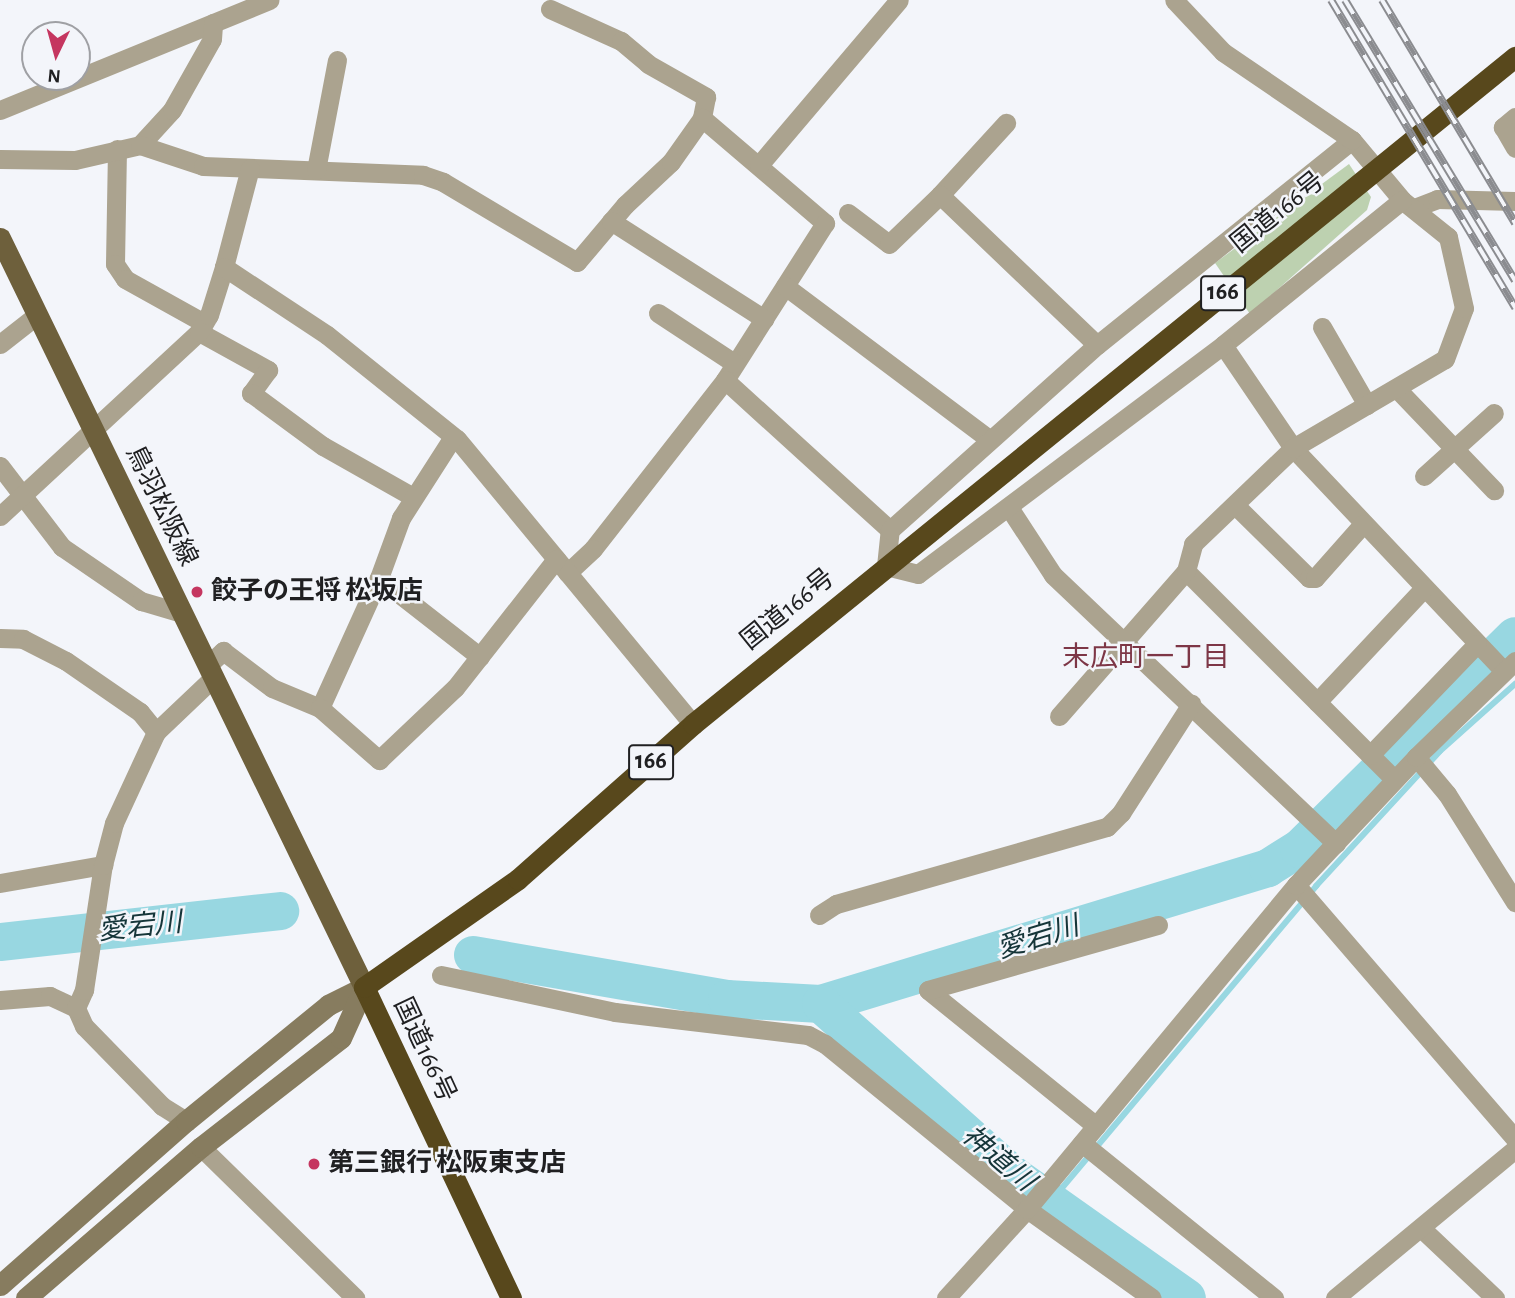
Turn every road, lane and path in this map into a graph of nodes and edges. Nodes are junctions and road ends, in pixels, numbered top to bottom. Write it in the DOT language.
graph roads {
  1 [pos="235,0"];
  2 [pos="269,0"];
  3 [pos="899,0"];
  4 [pos="1174,0"];
  5 [pos="550,9"];
  6 [pos="219,21"];
  7 [pos="1515,57"];
  8 [pos="337,60"];
  9 [pos="0,110"];
  10 [pos="1515,117"];
  11 [pos="702,118"];
  12 [pos="1006,122"];
  13 [pos="1352,141"];
  14 [pos="140,145"];
  15 [pos="1515,148"];
  16 [pos="117,149"];
  17 [pos="0,159"];
  18 [pos="759,165"];
  19 [pos="250,168"];
  20 [pos="316,170"];
  21 [pos="940,195"];
  22 [pos="1515,201"];
  23 [pos="1408,204"];
  24 [pos="848,213"];
  25 [pos="611,221"];
  26 [pos="0,238"];
  27 [pos="224,267"];
  28 [pos="785,286"];
  29 [pos="658,313"];
  30 [pos="37,314"];
  31 [pos="764,319"];
  32 [pos="1322,327"];
  33 [pos="202,328"];
  34 [pos="0,344"];
  35 [pos="1097,345"];
  36 [pos="1223,345"];
  37 [pos="730,371"];
  38 [pos="1398,390"];
  39 [pos="1367,405"];
  40 [pos="1494,413"];
  41 [pos="95,432"];
  42 [pos="453,437"];
  43 [pos="990,440"];
  44 [pos="1293,449"];
  45 [pos="1453,450"];
  46 [pos="0,466"];
  47 [pos="1424,476"];
  48 [pos="1494,490"];
  49 [pos="25,496"];
  50 [pos="413,497"];
  51 [pos="1235,505"];
  52 [pos="1010,509"];
  53 [pos="0,516"];
  54 [pos="1363,524"];
  55 [pos="890,530"];
  56 [pos="561,566"];
  57 [pos="886,566"];
  58 [pos="1186,571"];
  59 [pos="379,578"];
  60 [pos="1424,587"];
  61 [pos="181,613"];
  62 [pos="0,638"];
  63 [pos="1125,639"];
  64 [pos="1479,645"];
  65 [pos="481,657"];
  66 [pos="1507,668"];
  67 [pos="211,671"];
  68 [pos="1317,702"];
  69 [pos="1191,704"];
  70 [pos="320,708"];
  71 [pos="1059,716"];
  72 [pos="693,724"];
  73 [pos="156,732"];
  74 [pos="1371,756"];
  75 [pos="1422,764"];
  76 [pos="1392,777"];
  77 [pos="1335,843"];
  78 [pos="102,873"];
  79 [pos="0,883"];
  80 [pos="1303,893"];
  81 [pos="1515,902"];
  82 [pos="819,915"];
  83 [pos="1157,925"];
  84 [pos="441,975"];
  85 [pos="364,987"];
  86 [pos="80,999"];
  87 [pos="0,1000"];
  88 [pos="186,1121"];
  89 [pos="1096,1126"];
  90 [pos="1515,1139"];
  91 [pos="201,1147"];
  92 [pos="1089,1148"];
  93 [pos="1515,1149"];
  94 [pos="1028,1208"];
  95 [pos="1421,1228"];
  96 [pos="0,1284"];
  97 [pos="1344,1296"];
  98 [pos="26,1298"];
  99 [pos="355,1298"];
  100 [pos="511,1298"];
  101 [pos="946,1298"];
  102 [pos="1152,1298"];
  103 [pos="1274,1298"];
  104 [pos="1495,1298"];
  1 -- 6 [label="street"];
  2 -- 6 [label="street"];
  3 -- 18 [label="street"];
  4 -- 13 [label="street"];
  5 -- 11 [label="street"];
  6 -- 9 [label="street"];
  6 -- 14 [label="street"];
  7 -- 57 [label="highway, 国道166号 / 166"];
  8 -- 20 [label="street"];
  10 -- 15 [label="street"];
  11 -- 18 [label="street"];
  11 -- 25 [label="street"];
  12 -- 21 [label="street"];
  13 -- 23 [label="street"];
  13 -- 35 [label="street"];
  14 -- 16 [label="street"];
  14 -- 19 [label="street"];
  16 -- 17 [label="street"];
  16 -- 33 [label="street"];
  18 -- 28 [label="street"];
  19 -- 20 [label="street"];
  19 -- 27 [label="street"];
  20 -- 25 [label="street"];
  21 -- 24 [label="street"];
  21 -- 35 [label="street"];
  22 -- 23 [label="street"];
  23 -- 36 [label="street"];
  23 -- 38 [label="street"];
  25 -- 31 [label="street"];
  26 -- 30 [label="main road, 鳥羽松阪線"];
  27 -- 33 [label="street"];
  27 -- 42 [label="street"];
  28 -- 31 [label="street"];
  28 -- 43 [label="street"];
  29 -- 37 [label="street"];
  30 -- 34 [label="street"];
  30 -- 41 [label="main road, 鳥羽松阪線"];
  31 -- 37 [label="street"];
  32 -- 39 [label="street"];
  33 -- 41 [label="street"];
  33 -- 50 [label="street"];
  35 -- 43 [label="street"];
  36 -- 44 [label="street"];
  36 -- 52 [label="street"];
  37 -- 55 [label="street"];
  37 -- 56 [label="street"];
  38 -- 39 [label="street"];
  38 -- 45 [label="street"];
  39 -- 44 [label="street"];
  40 -- 45 [label="street"];
  41 -- 49 [label="street"];
  41 -- 61 [label="main road, 鳥羽松阪線"];
  42 -- 50 [label="street"];
  42 -- 56 [label="street"];
  43 -- 55 [label="street"];
  44 -- 51 [label="street"];
  44 -- 54 [label="street"];
  45 -- 47 [label="street"];
  45 -- 48 [label="street"];
  46 -- 49 [label="street"];
  49 -- 53 [label="street"];
  49 -- 61 [label="street"];
  50 -- 59 [label="street"];
  51 -- 54 [label="street"];
  51 -- 58 [label="street"];
  52 -- 57 [label="street"];
  52 -- 63 [label="street"];
  54 -- 60 [label="street"];
  55 -- 57 [label="street"];
  56 -- 65 [label="street"];
  56 -- 72 [label="street"];
  57 -- 72 [label="highway, 国道166号 / 166"];
  58 -- 63 [label="street"];
  58 -- 68 [label="street"];
  59 -- 65 [label="street"];
  59 -- 70 [label="street"];
  60 -- 64 [label="street"];
  60 -- 68 [label="street"];
  61 -- 67 [label="main road, 鳥羽松阪線"];
  62 -- 73 [label="street"];
  63 -- 69 [label="street"];
  63 -- 71 [label="street"];
  64 -- 66 [label="street"];
  64 -- 74 [label="street"];
  65 -- 70 [label="street"];
  66 -- 75 [label="street"];
  67 -- 70 [label="street"];
  67 -- 73 [label="street"];
  67 -- 85 [label="main road, 鳥羽松阪線"];
  68 -- 74 [label="street"];
  69 -- 77 [label="street"];
  69 -- 82 [label="street"];
  72 -- 85 [label="highway, 国道166号 / 166"];
  73 -- 78 [label="street"];
  74 -- 76 [label="street"];
  75 -- 76 [label="street"];
  75 -- 81 [label="street"];
  76 -- 77 [label="street"];
  77 -- 80 [label="street"];
  78 -- 79 [label="street"];
  78 -- 86 [label="street"];
  80 -- 89 [label="street"];
  80 -- 90 [label="street"];
  83 -- 89 [label="street"];
  84 -- 94 [label="street"];
  85 -- 88 [label="street"];
  85 -- 91 [label="street"];
  85 -- 100 [label="highway, 国道166号"];
  86 -- 87 [label="street"];
  86 -- 88 [label="street"];
  88 -- 96 [label="street"];
  89 -- 92 [label="street"];
  91 -- 98 [label="street"];
  91 -- 99 [label="street"];
  92 -- 94 [label="street"];
  92 -- 103 [label="street"];
  93 -- 95 [label="street"];
  94 -- 101 [label="street"];
  94 -- 102 [label="street"];
  95 -- 97 [label="street"];
  95 -- 104 [label="street"];
}
